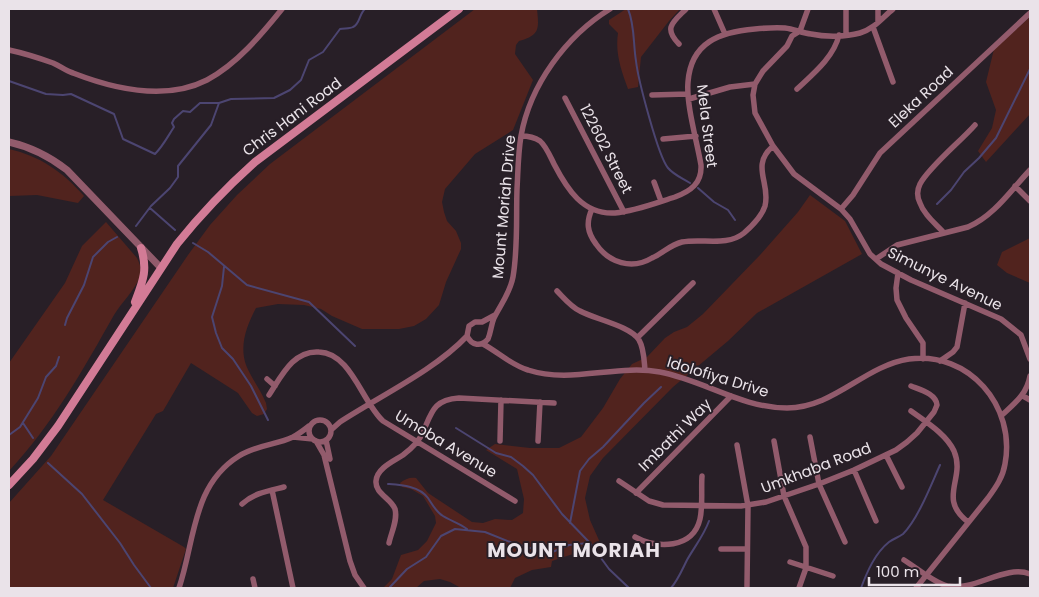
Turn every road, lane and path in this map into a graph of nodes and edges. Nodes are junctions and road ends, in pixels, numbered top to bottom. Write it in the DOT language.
graph roads {
  1 [pos="282,9"];
  2 [pos="459,9"];
  3 [pos="610,9"];
  4 [pos="686,9"];
  5 [pos="714,9"];
  6 [pos="808,9"];
  7 [pos="846,9"];
  8 [pos="878,9"];
  9 [pos="893,9"];
  10 [pos="1030,14"];
  11 [pos="878,22"];
  12 [pos="873,27"];
  13 [pos="800,31"];
  14 [pos="725,34"];
  15 [pos="839,35"];
  16 [pos="846,35"];
  17 [pos="679,44"];
  18 [pos="9,50"];
  19 [pos="892,82"];
  20 [pos="755,84"];
  21 [pos="797,89"];
  22 [pos="652,95"];
  23 [pos="689,96"];
  24 [pos="565,98"];
  25 [pos="975,125"];
  26 [pos="521,136"];
  27 [pos="696,136"];
  28 [pos="663,139"];
  29 [pos="9,142"];
  30 [pos="773,146"];
  31 [pos="1030,170"];
  32 [pos="654,182"];
  33 [pos="1015,186"];
  34 [pos="661,201"];
  35 [pos="1030,201"];
  36 [pos="592,209"];
  37 [pos="841,209"];
  38 [pos="624,212"];
  39 [pos="944,232"];
  40 [pos="141,248"];
  41 [pos="876,259"];
  42 [pos="161,268"];
  43 [pos="898,274"];
  44 [pos="693,283"];
  45 [pos="557,291"];
  46 [pos="965,303"];
  47 [pos="495,315"];
  48 [pos="129,317"];
  49 [pos="482,322"];
  50 [pos="489,333"];
  51 [pos="467,336"];
  52 [pos="638,337"];
  53 [pos="472,342"];
  54 [pos="483,344"];
  55 [pos="456,348"];
  56 [pos="496,351"];
  57 [pos="1030,358"];
  58 [pos="923,359"];
  59 [pos="940,361"];
  60 [pos="645,370"];
  61 [pos="1030,376"];
  62 [pos="267,378"];
  63 [pos="275,386"];
  64 [pos="911,386"];
  65 [pos="269,396"];
  66 [pos="731,396"];
  67 [pos="1023,396"];
  68 [pos="501,400"];
  69 [pos="1030,400"];
  70 [pos="540,402"];
  71 [pos="554,403"];
  72 [pos="369,404"];
  73 [pos="911,411"];
  74 [pos="1002,415"];
  75 [pos="926,422"];
  76 [pos="309,426"];
  77 [pos="330,427"];
  78 [pos="293,437"];
  79 [pos="810,437"];
  80 [pos="314,440"];
  81 [pos="326,440"];
  82 [pos="500,441"];
  83 [pos="538,441"];
  84 [pos="774,441"];
  85 [pos="416,443"];
  86 [pos="737,445"];
  87 [pos="324,455"];
  88 [pos="886,455"];
  89 [pos="854,470"];
  90 [pos="702,476"];
  91 [pos="619,481"];
  92 [pos="819,484"];
  93 [pos="9,485"];
  94 [pos="284,487"];
  95 [pos="902,487"];
  96 [pos="272,490"];
  97 [pos="636,493"];
  98 [pos="784,496"];
  99 [pos="515,501"];
  100 [pos="242,504"];
  101 [pos="701,506"];
  102 [pos="748,506"];
  103 [pos="876,521"];
  104 [pos="968,522"];
  105 [pos="635,537"];
  106 [pos="845,542"];
  107 [pos="388,543"];
  108 [pos="721,549"];
  109 [pos="747,550"];
  110 [pos="904,560"];
  111 [pos="790,562"];
  112 [pos="806,568"];
  113 [pos="927,574"];
  114 [pos="1030,574"];
  115 [pos="833,576"];
  116 [pos="253,579"];
  117 [pos="747,586"];
  118 [pos="179,588"];
  119 [pos="254,588"];
  120 [pos="293,588"];
  121 [pos="364,588"];
  122 [pos="799,588"];
  123 [pos="916,588"];
  1 -- 18 [label="street"];
  2 -- 42 [label="main road, Chris Hani Road"];
  3 -- 26 [label="street, Mount Moriah Drive"];
  4 -- 17 [label="street"];
  5 -- 14 [label="street"];
  6 -- 13 [label="street"];
  7 -- 16 [label="street"];
  8 -- 11 [label="street"];
  9 -- 11 [label="street"];
  10 -- 37 [label="street, Eleka Road"];
  11 -- 12 [label="street"];
  12 -- 16 [label="street, Mela Street"];
  12 -- 19 [label="street"];
  13 -- 14 [label="street, Mela Street"];
  13 -- 15 [label="street, Mela Street"];
  13 -- 20 [label="street"];
  14 -- 23 [label="street, Mela Street"];
  15 -- 16 [label="street, Mela Street"];
  15 -- 21 [label="street"];
  20 -- 23 [label="street"];
  20 -- 30 [label="street, Simunye Avenue"];
  22 -- 23 [label="street"];
  23 -- 27 [label="street, Mela Street"];
  24 -- 38 [label="street, 122602 Street"];
  25 -- 39 [label="street"];
  26 -- 36 [label="street, Mela Street"];
  26 -- 47 [label="street, Mount Moriah Drive"];
  27 -- 28 [label="street"];
  27 -- 34 [label="street, Mela Street"];
  29 -- 40 [label="street"];
  30 -- 36 [label="street"];
  30 -- 37 [label="street, Simunye Avenue"];
  31 -- 33 [label="street"];
  32 -- 34 [label="street"];
  33 -- 35 [label="street"];
  33 -- 39 [label="street"];
  34 -- 38 [label="street, Mela Street"];
  36 -- 38 [label="street, Mela Street"];
  37 -- 41 [label="street, Simunye Avenue"];
  39 -- 41 [label="street"];
  40 -- 42 [label="street"];
  40 -- 48 [label="main road"];
  41 -- 43 [label="street, Simunye Avenue"];
  42 -- 48 [label="main road, Chris Hani Road"];
  43 -- 46 [label="street, Simunye Avenue"];
  43 -- 58 [label="street"];
  44 -- 52 [label="street"];
  45 -- 52 [label="street"];
  46 -- 57 [label="street, Simunye Avenue"];
  46 -- 59 [label="street"];
  47 -- 49 [label="street"];
  47 -- 50 [label="street, Mount Moriah Drive"];
  48 -- 93 [label="main road, Chris Hani Road"];
  49 -- 50 [label="street"];
  49 -- 51 [label="street"];
  50 -- 54 [label="street, Mount Moriah Drive"];
  50 -- 56 [label="street"];
  51 -- 53 [label="street"];
  51 -- 55 [label="street"];
  52 -- 60 [label="street"];
  53 -- 54 [label="street"];
  53 -- 55 [label="street"];
  54 -- 56 [label="street, Idolofiya Drive"];
  55 -- 72 [label="street"];
  56 -- 60 [label="street, Idolofiya Drive"];
  58 -- 59 [label="street, Idolofiya Drive"];
  58 -- 66 [label="street, Idolofiya Drive"];
  59 -- 74 [label="street, Idolofiya Drive"];
  60 -- 66 [label="street, Idolofiya Drive"];
  61 -- 67 [label="street"];
  62 -- 63 [label="street"];
  63 -- 65 [label="street, Umoba Avenue"];
  63 -- 72 [label="street, Umoba Avenue"];
  64 -- 75 [label="street, Umkhaba Road"];
  66 -- 97 [label="street, Imbathi Way"];
  67 -- 69 [label="street"];
  67 -- 74 [label="street"];
  68 -- 70 [label="street"];
  68 -- 82 [label="street"];
  68 -- 85 [label="street"];
  70 -- 71 [label="street"];
  70 -- 83 [label="street"];
  72 -- 77 [label="street"];
  72 -- 85 [label="street, Umoba Avenue"];
  73 -- 75 [label="street"];
  74 -- 104 [label="street, Idolofiya Drive"];
  75 -- 88 [label="street, Umkhaba Road"];
  75 -- 104 [label="street"];
  76 -- 77 [label="street"];
  76 -- 78 [label="street"];
  76 -- 80 [label="street"];
  77 -- 81 [label="street"];
  78 -- 80 [label="street"];
  78 -- 118 [label="street"];
  79 -- 92 [label="street"];
  80 -- 81 [label="street"];
  80 -- 87 [label="street"];
  81 -- 87 [label="street"];
  84 -- 98 [label="street"];
  85 -- 99 [label="street, Umoba Avenue"];
  85 -- 107 [label="street"];
  86 -- 102 [label="street"];
  87 -- 121 [label="street"];
  88 -- 89 [label="street, Umkhaba Road"];
  88 -- 95 [label="street"];
  89 -- 92 [label="street, Umkhaba Road"];
  89 -- 103 [label="street"];
  90 -- 101 [label="street"];
  91 -- 97 [label="street, Umkhaba Road"];
  92 -- 98 [label="street, Umkhaba Road"];
  92 -- 106 [label="street"];
  94 -- 96 [label="street"];
  96 -- 100 [label="street"];
  96 -- 120 [label="street"];
  97 -- 101 [label="street, Umkhaba Road"];
  98 -- 102 [label="street, Umkhaba Road"];
  98 -- 112 [label="street"];
  101 -- 102 [label="street, Umkhaba Road"];
  101 -- 105 [label="street"];
  102 -- 109 [label="street"];
  104 -- 113 [label="street, Idolofiya Drive"];
  108 -- 109 [label="street"];
  109 -- 117 [label="street"];
  110 -- 113 [label="street"];
  111 -- 112 [label="street"];
  112 -- 115 [label="street"];
  112 -- 122 [label="street"];
  113 -- 114 [label="street"];
  113 -- 123 [label="street, Idolofiya Drive"];
  116 -- 119 [label="street"];
}
